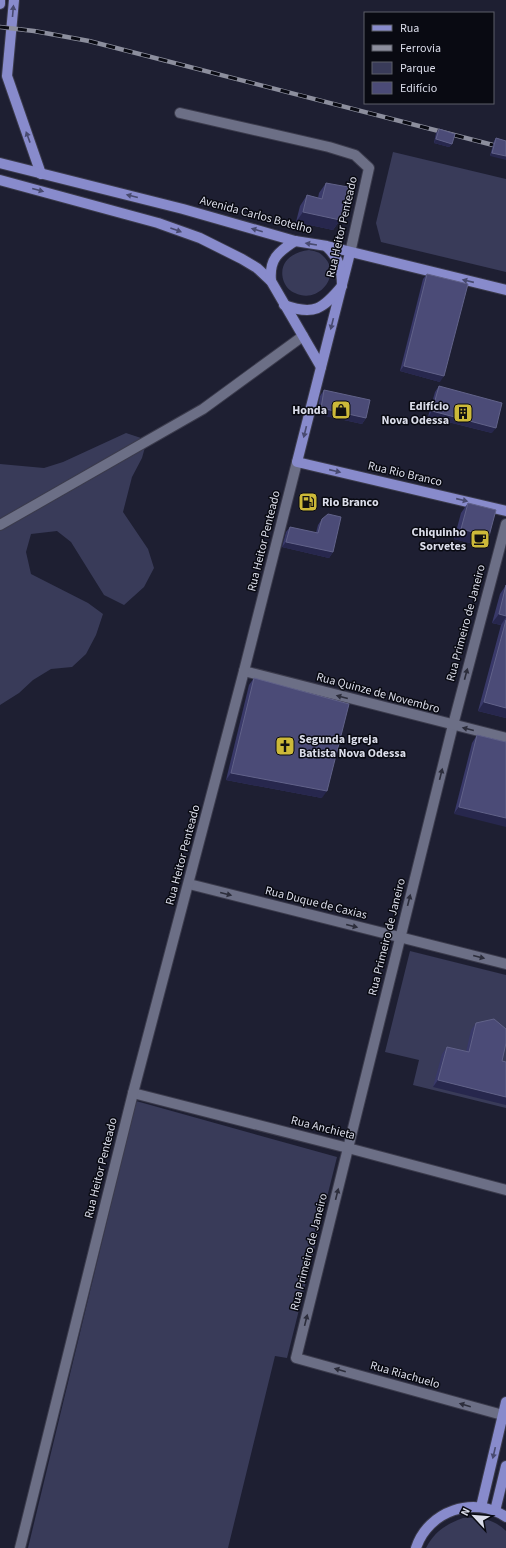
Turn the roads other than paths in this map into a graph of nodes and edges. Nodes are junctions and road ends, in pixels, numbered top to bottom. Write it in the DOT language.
graph roads {
  1 [pos="0,0"];
  2 [pos="14,0"];
  3 [pos="0,4"];
  4 [pos="180,113"];
  5 [pos="0,163"];
  6 [pos="41,174"];
  7 [pos="0,180"];
  8 [pos="295,241"];
  9 [pos="327,246"];
  10 [pos="350,252"];
  11 [pos="271,281"];
  12 [pos="342,286"];
  13 [pos="506,290"];
  14 [pos="284,304"];
  15 [pos="303,336"];
  16 [pos="321,367"];
  17 [pos="297,462"];
  18 [pos="506,511"];
  19 [pos="506,524"];
  20 [pos="0,525"];
  21 [pos="244,671"];
  22 [pos="453,725"];
  23 [pos="506,738"];
  24 [pos="189,884"];
  25 [pos="400,938"];
  26 [pos="506,964"];
  27 [pos="133,1093"];
  28 [pos="348,1148"];
  29 [pos="506,1190"];
  30 [pos="296,1358"];
  31 [pos="506,1402"];
  32 [pos="504,1416"];
  33 [pos="506,1466"];
  34 [pos="481,1507"];
  35 [pos="495,1511"];
  36 [pos="506,1517"];
  37 [pos="20,1548"];
  38 [pos="416,1548"];
  1 -- 3 [label="main road"];
  6 -- 2 [label="main road, one-way"];
  4 -- 10 [label="street, Rua Heitor Penteado"];
  5 -- 6 [label="main road, Avenida Carlos Botelho"];
  8 -- 6 [label="main road, Avenida Carlos Botelho, one-way"];
  7 -- 11 [label="main road, one-way"];
  9 -- 8 [label="main road, Avenida Carlos Botelho, one-way"];
  8 -- 11 [label="main road"];
  9 -- 10 [label="main road, Avenida Carlos Botelho"];
  9 -- 12 [label="main road"];
  10 -- 12 [label="main road, Rua Heitor Penteado"];
  13 -- 10 [label="main road, Avenida Carlos Botelho, one-way"];
  11 -- 14 [label="main road"];
  12 -- 14 [label="main road"];
  12 -- 16 [label="main road, Rua Heitor Penteado, one-way"];
  14 -- 15 [label="main road"];
  15 -- 16 [label="main road"];
  15 -- 20 [label="street"];
  16 -- 17 [label="main road, Rua Heitor Penteado, one-way"];
  17 -- 18 [label="main road, Rua Rio Branco, one-way"];
  17 -- 21 [label="street, Rua Heitor Penteado"];
  22 -- 19 [label="street, Rua Primeiro de Janeiro, one-way"];
  22 -- 21 [label="street, Rua Quinze de Novembro, one-way"];
  21 -- 24 [label="street, Rua Heitor Penteado"];
  23 -- 22 [label="street, Rua Quinze de Novembro, one-way"];
  25 -- 22 [label="street, Rua Primeiro de Janeiro, one-way"];
  24 -- 25 [label="street, Rua Duque de Caxias, one-way"];
  24 -- 27 [label="street, Rua Heitor Penteado"];
  25 -- 26 [label="street, Rua Duque de Caxias, one-way"];
  25 -- 28 [label="street, Rua Primeiro de Janeiro"];
  27 -- 28 [label="street, Rua Anchieta"];
  27 -- 37 [label="street, Rua Heitor Penteado"];
  28 -- 29 [label="street, Rua Anchieta"];
  30 -- 28 [label="street, Rua Primeiro de Janeiro, one-way"];
  32 -- 30 [label="street, Rua Riachuelo, one-way"];
  31 -- 32 [label="main road"];
  32 -- 34 [label="main road, one-way"];
  33 -- 35 [label="main road"];
  34 -- 35 [label="main road"];
  34 -- 38 [label="main road"];
  35 -- 36 [label="main road"];
}
